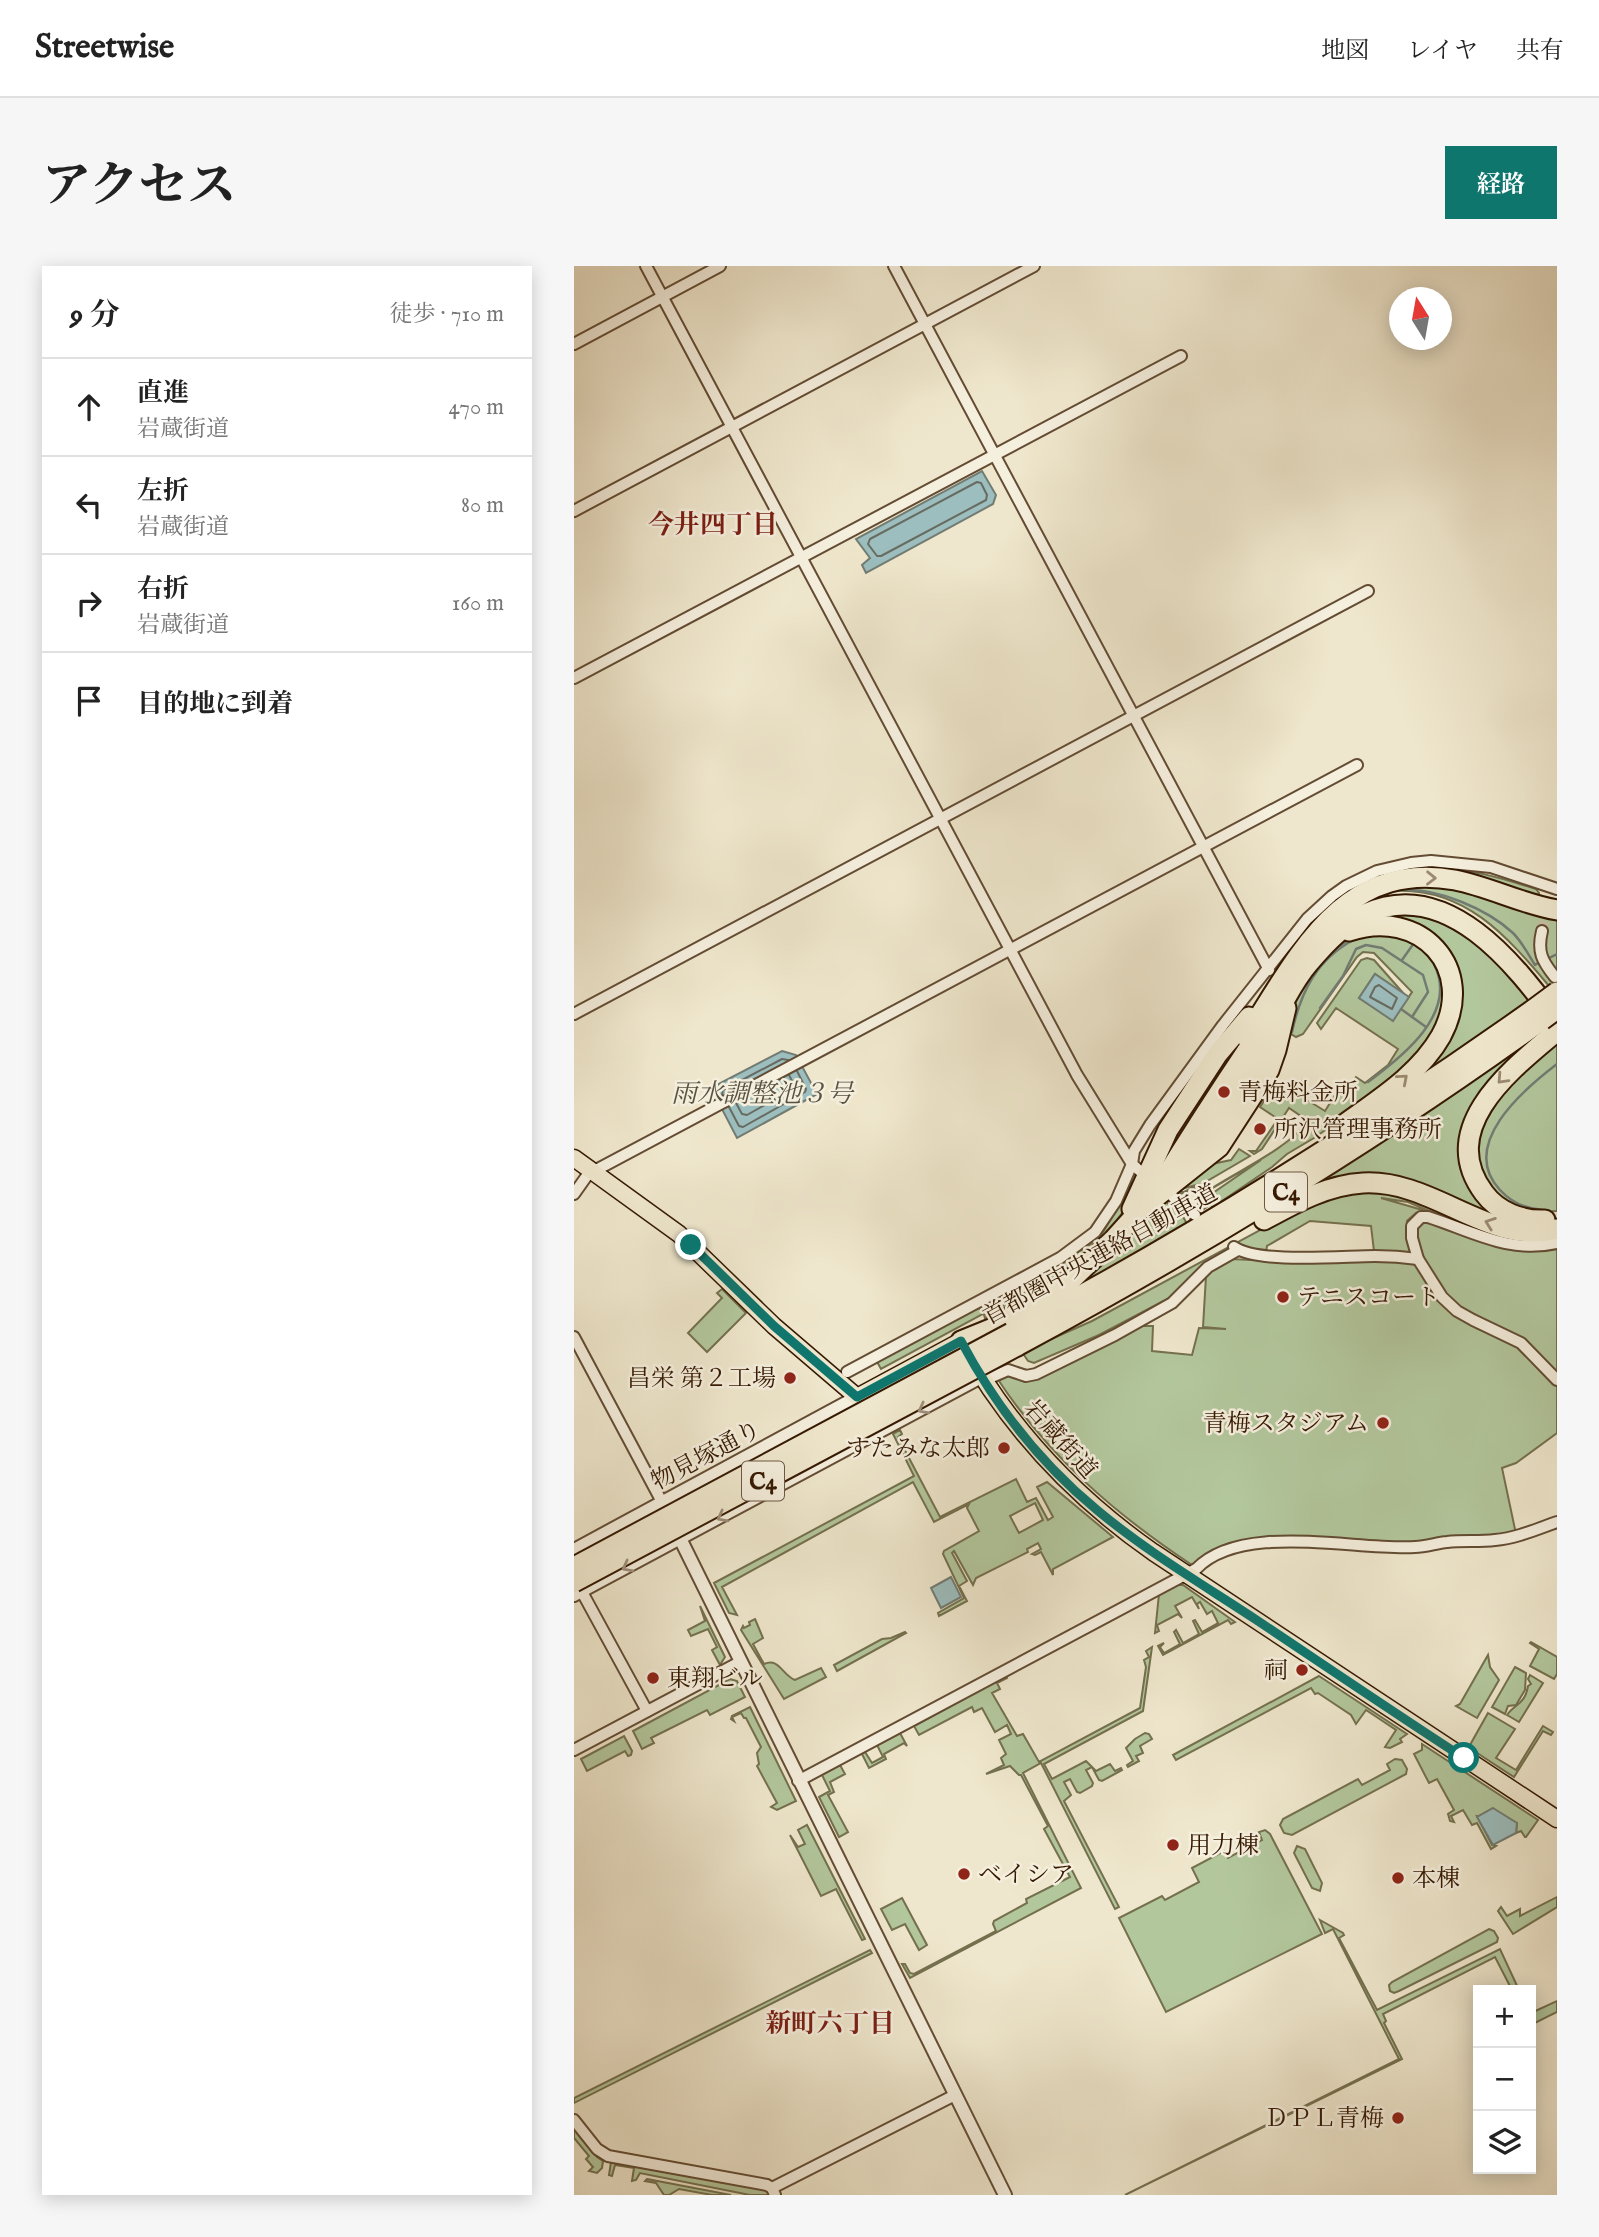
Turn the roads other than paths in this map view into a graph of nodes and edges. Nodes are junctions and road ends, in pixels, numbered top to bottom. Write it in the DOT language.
graph roads {
  1 [pos="646,266"];
  2 [pos="720,266"];
  3 [pos="894,266"];
  4 [pos="1034,266"];
  5 [pos="662,297"];
  6 [pos="925,324"];
  7 [pos="574,344"];
  8 [pos="1181,356"];
  9 [pos="731,427"];
  10 [pos="994,455"];
  11 [pos="574,511"];
  12 [pos="801,558"];
  13 [pos="1368,591"];
  14 [pos="574,678"];
  15 [pos="1133,716"];
  16 [pos="1357,765"];
  17 [pos="941,819"];
  18 [pos="1203,847"];
  19 [pos="1554,896"];
  20 [pos="1542,931"];
  21 [pos="1324,936"];
  22 [pos="1010,950"];
  23 [pos="1283,985"];
  24 [pos="1556,985"];
  25 [pos="574,1014"];
  26 [pos="1551,1019"];
  27 [pos="1280,1024"];
  28 [pos="574,1158"];
  29 [pos="591,1170"];
  30 [pos="1139,1173"];
  31 [pos="1173,1187"];
  32 [pos="574,1194"];
  33 [pos="1142,1209"];
  34 [pos="1195,1215"];
  35 [pos="1557,1218"];
  36 [pos="1557,1229"];
  37 [pos="1557,1243"];
  38 [pos="1168,1246"];
  39 [pos="1418,1259"];
  40 [pos="574,1337"];
  41 [pos="1018,1340"];
  42 [pos="961,1341"];
  43 [pos="846,1372"];
  44 [pos="984,1379"];
  45 [pos="1557,1380"];
  46 [pos="857,1397"];
  47 [pos="662,1502"];
  48 [pos="1557,1522"];
  49 [pos="680,1539"];
  50 [pos="574,1550"];
  51 [pos="574,1567"];
  52 [pos="1186,1574"];
  53 [pos="577,1590"];
  54 [pos="740,1662"];
  55 [pos="647,1711"];
  56 [pos="574,1750"];
  57 [pos="798,1781"];
  58 [pos="1557,1819"];
  59 [pos="955,2095"];
  60 [pos="574,2120"];
  61 [pos="774,2191"];
  62 [pos="1005,2195"];
  1 -- 5 [label="street"];
  2 -- 5 [label="street"];
  3 -- 6 [label="street"];
  4 -- 6 [label="street"];
  5 -- 7 [label="street"];
  5 -- 9 [label="street"];
  6 -- 9 [label="street"];
  6 -- 10 [label="street"];
  8 -- 10 [label="street"];
  9 -- 11 [label="street"];
  9 -- 12 [label="street"];
  10 -- 12 [label="street"];
  10 -- 15 [label="street"];
  12 -- 14 [label="street"];
  12 -- 17 [label="street"];
  13 -- 15 [label="street"];
  15 -- 17 [label="street"];
  15 -- 18 [label="street"];
  16 -- 18 [label="street"];
  17 -- 22 [label="street"];
  17 -- 25 [label="street"];
  18 -- 22 [label="street"];
  18 -- 23 [label="street"];
  21 -- 19 [label="highway, one-way"];
  19 -- 23 [label="street"];
  20 -- 24 [label="street"];
  21 -- 23 [label="highway"];
  21 -- 26 [label="highway"];
  38 -- 21 [label="highway, one-way"];
  22 -- 29 [label="street"];
  22 -- 30 [label="street"];
  23 -- 27 [label="highway"];
  23 -- 30 [label="highway"];
  23 -- 30 [label="highway"];
  23 -- 30 [label="street"];
  23 -- 33 [label="highway"];
  24 -- 26 [label="highway, 首都圏中央連絡自動車道 / C4, bridge"];
  26 -- 35 [label="highway, one-way"];
  26 -- 38 [label="highway, 首都圏中央連絡自動車道 / C4"];
  26 -- 41 [label="highway, 首都圏中央連絡自動車道 / C4"];
  27 -- 31 [label="highway"];
  27 -- 31 [label="highway"];
  28 -- 29 [label="main road"];
  29 -- 32 [label="street"];
  29 -- 46 [label="main road"];
  30 -- 42 [label="highway"];
  30 -- 43 [label="street"];
  31 -- 33 [label="highway"];
  31 -- 34 [label="street"];
  33 -- 42 [label="highway"];
  36 -- 41 [label="highway, one-way"];
  37 -- 39 [label="street"];
  38 -- 41 [label="highway, 首都圏中央連絡自動車道 / C4"];
  39 -- 44 [label="street"];
  39 -- 45 [label="street"];
  40 -- 47 [label="street"];
  41 -- 51 [label="highway, 首都圏中央連絡自動車道 / C4, bridge"];
  41 -- 53 [label="highway, 首都圏中央連絡自動車道 / C4, bridge"];
  42 -- 44 [label="main road, 岩蔵街道"];
  42 -- 46 [label="main road"];
  44 -- 49 [label="street, one-way"];
  44 -- 52 [label="main road, 岩蔵街道"];
  46 -- 47 [label="street, 物見塚通り"];
  47 -- 49 [label="street"];
  47 -- 50 [label="street, 物見塚通り"];
  48 -- 52 [label="street"];
  49 -- 53 [label="street, one-way"];
  49 -- 54 [label="street"];
  52 -- 57 [label="street"];
  52 -- 58 [label="main road, 岩蔵街道"];
  53 -- 55 [label="street"];
  54 -- 55 [label="street"];
  54 -- 57 [label="street"];
  55 -- 56 [label="street"];
  57 -- 59 [label="street"];
  59 -- 61 [label="street"];
  59 -- 62 [label="street"];
  60 -- 61 [label="street"];
}
